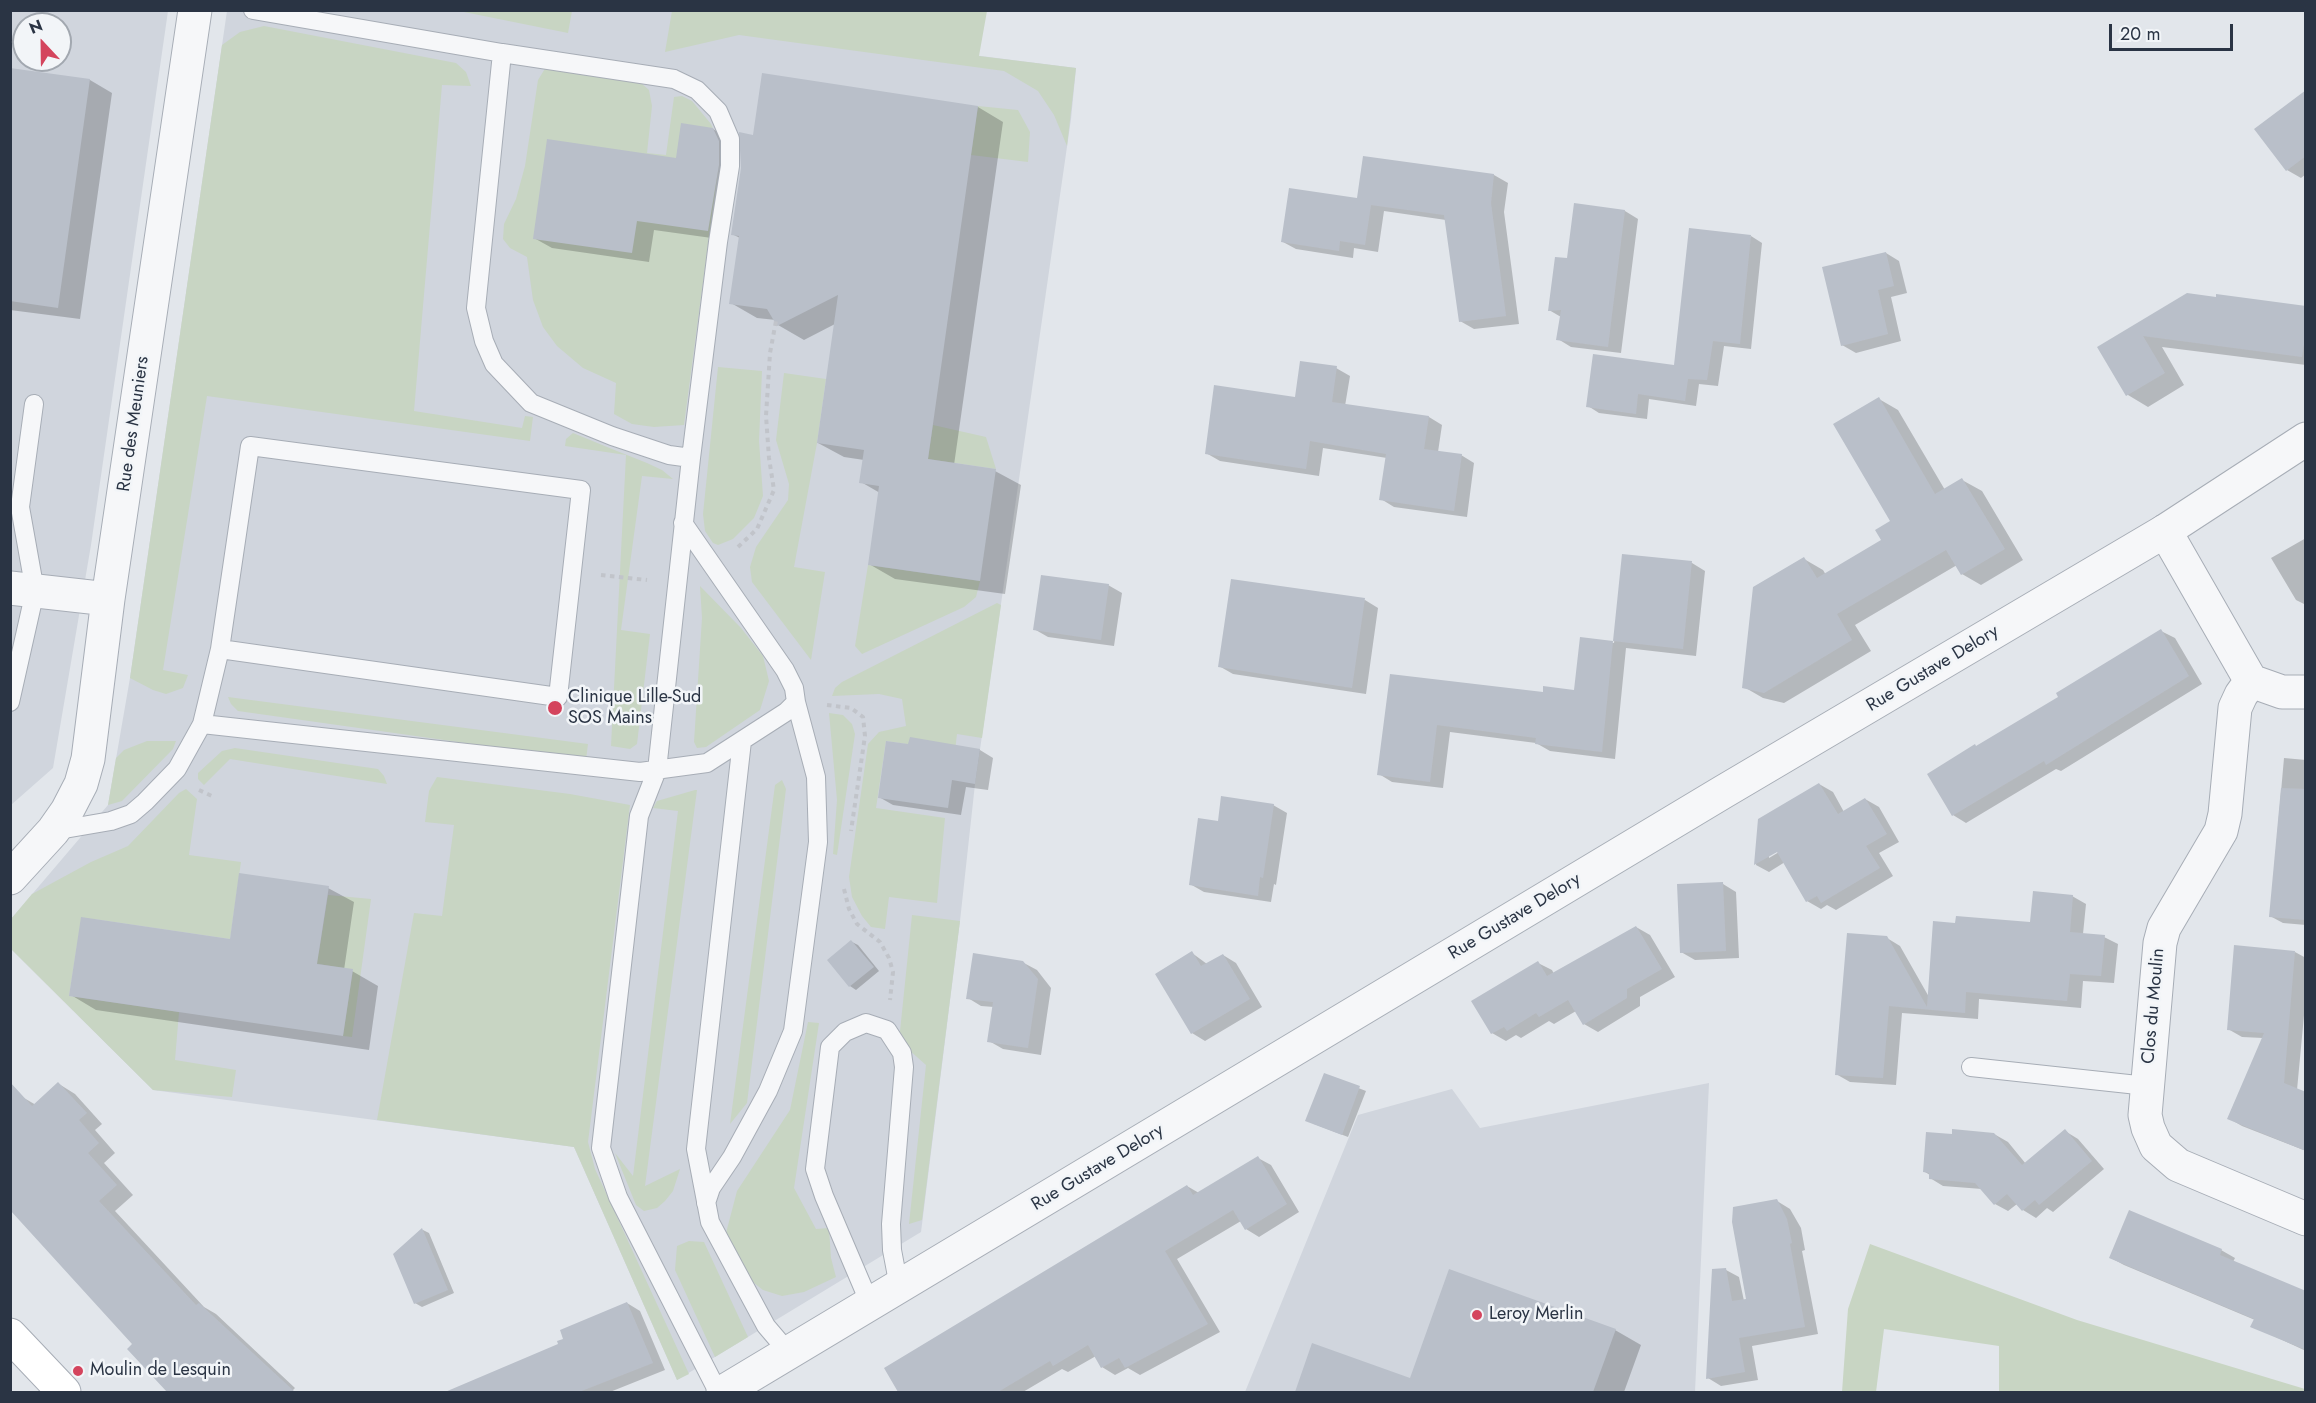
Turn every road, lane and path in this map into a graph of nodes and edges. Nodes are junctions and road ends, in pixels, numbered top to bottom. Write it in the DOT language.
graph roads {
  1 [pos="195,10"];
  2 [pos="253,10"];
  3 [pos="502,53"];
  4 [pos="776,321"];
  5 [pos="34,404"];
  6 [pos="2306,439"];
  7 [pos="691,458"];
  8 [pos="683,523"];
  9 [pos="2165,531"];
  10 [pos="710,561"];
  11 [pos="572,570"];
  12 [pos="678,573"];
  13 [pos="23,589"];
  14 [pos="108,599"];
  15 [pos="220,649"];
  16 [pos="2251,681"];
  17 [pos="2306,692"];
  18 [pos="10,702"];
  19 [pos="796,702"];
  20 [pos="202,724"];
  21 [pos="742,741"];
  22 [pos="657,770"];
  23 [pos="53,831"];
  24 [pos="849,839"];
  25 [pos="10,862"];
  26 [pos="10,878"];
  27 [pos="843,885"];
  28 [pos="887,1030"];
  29 [pos="1971,1067"];
  30 [pos="2147,1086"];
  31 [pos="706,1203"];
  32 [pos="2306,1219"];
  33 [pos="899,1287"];
  34 [pos="870,1304"];
  35 [pos="10,1335"];
  36 [pos="789,1353"];
  37 [pos="64,1392"];
  38 [pos="718,1392"];
  39 [pos="723,1392"];
  1 -- 14 [label="street, Rue des Meuniers"];
  2 -- 3 [label="lane"];
  3 -- 7 [label="lane"];
  3 -- 7 [label="lane"];
  4 -- 10 [label="path"];
  5 -- 13 [label="lane"];
  6 -- 9 [label="street, Rue Gustave Delory"];
  7 -- 8 [label="lane"];
  8 -- 10 [label="lane"];
  8 -- 12 [label="lane"];
  9 -- 16 [label="street"];
  9 -- 33 [label="street, Rue Gustave Delory"];
  10 -- 19 [label="lane"];
  11 -- 12 [label="path"];
  11 -- 15 [label="lane"];
  11 -- 15 [label="lane"];
  12 -- 22 [label="lane"];
  13 -- 14 [label="street"];
  13 -- 18 [label="lane"];
  14 -- 23 [label="street, Rue des Meuniers"];
  15 -- 20 [label="lane"];
  16 -- 17 [label="street"];
  16 -- 30 [label="street, Clos du Moulin"];
  19 -- 21 [label="lane"];
  19 -- 24 [label="path"];
  19 -- 31 [label="lane"];
  20 -- 22 [label="lane"];
  20 -- 23 [label="lane"];
  21 -- 22 [label="lane"];
  21 -- 31 [label="lane"];
  22 -- 38 [label="lane"];
  23 -- 25 [label="street, Rue des Meuniers"];
  23 -- 26 [label="street, Rue des Meuniers"];
  27 -- 28 [label="path"];
  28 -- 33 [label="lane"];
  28 -- 34 [label="lane"];
  29 -- 30 [label="lane"];
  30 -- 32 [label="street, Clos du Moulin"];
  31 -- 36 [label="lane"];
  33 -- 34 [label="street, Rue Gustave Delory"];
  34 -- 36 [label="street, Rue Gustave Delory"];
  35 -- 37 [label="main road"];
  36 -- 39 [label="street, Rue Gustave Delory"];
}
